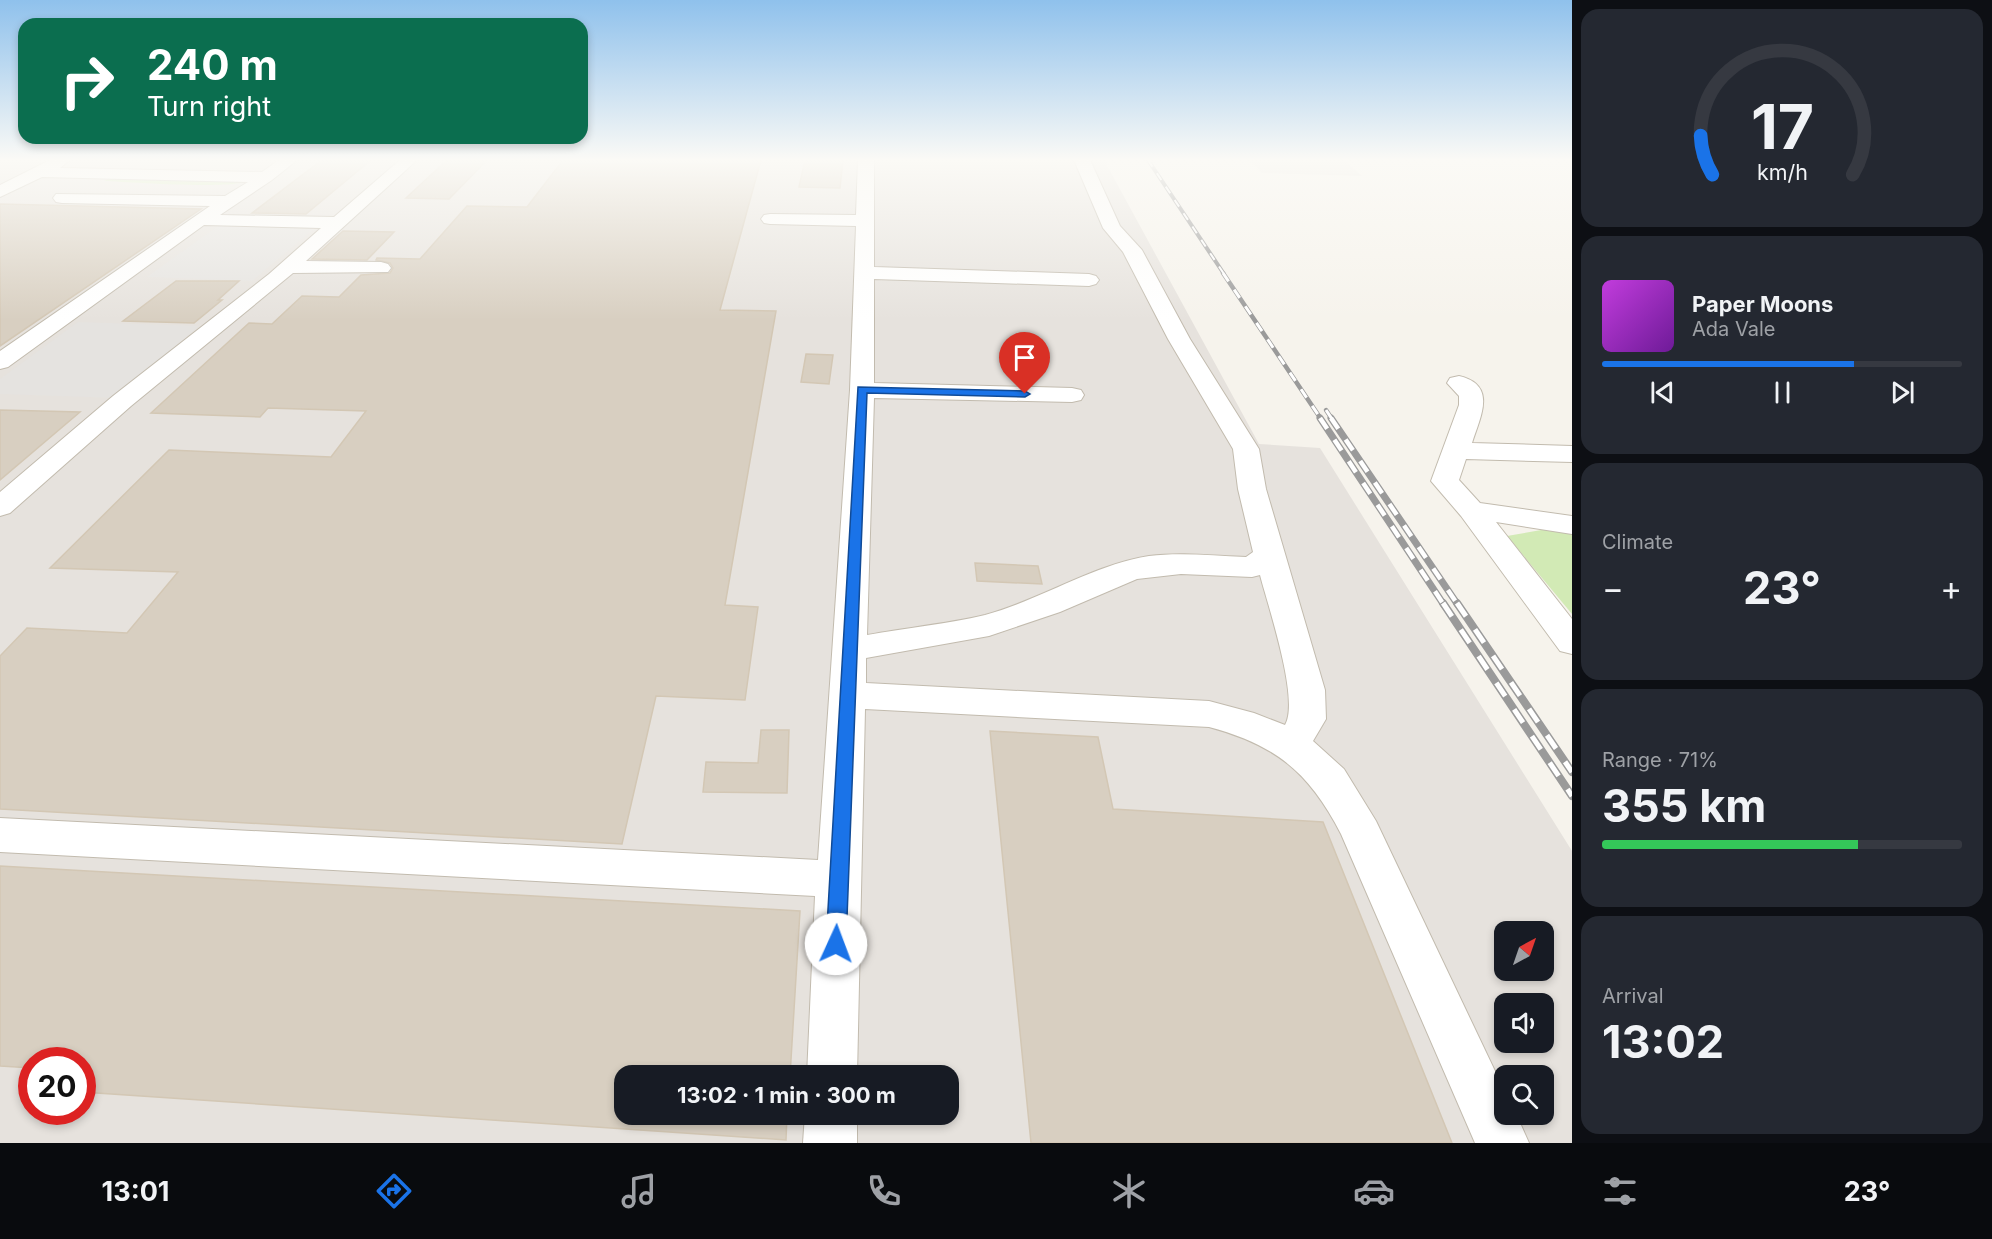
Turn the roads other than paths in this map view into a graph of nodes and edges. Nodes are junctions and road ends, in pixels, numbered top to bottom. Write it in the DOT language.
graph roads {
  1 [pos="210,213"];
  2 [pos="351,213"];
  3 [pos="865,213"];
  4 [pos="1106,213"];
  5 [pos="770,219"];
  6 [pos="200,220"];
  7 [pos="865,221"];
  8 [pos="340,223"];
  9 [pos="290,267"];
  10 [pos="381,268"];
  11 [pos="864,273"];
  12 [pos="1089,280"];
  13 [pos="0,362"];
  14 [pos="1459,382"];
  15 [pos="862,390"];
  16 [pos="1072,395"];
  17 [pos="1455,452"];
  18 [pos="1572,454"];
  19 [pos="0,507"];
  20 [pos="1471,510"];
  21 [pos="1572,525"];
  22 [pos="1269,549"];
  23 [pos="1572,643"];
  24 [pos="849,650"];
  25 [pos="846,695"];
  26 [pos="1291,747"];
  27 [pos="0,835"];
  28 [pos="838,879"];
  29 [pos="832,1065"];
  30 [pos="831,1125"];
  31 [pos="830,1143"];
  32 [pos="1502,1143"];
  1 -- 6 [label="street"];
  2 -- 8 [label="street"];
  3 -- 7 [label="street"];
  4 -- 22 [label="street"];
  5 -- 7 [label="street"];
  6 -- 8 [label="street"];
  6 -- 13 [label="street"];
  7 -- 11 [label="street"];
  8 -- 9 [label="street"];
  9 -- 10 [label="street"];
  9 -- 19 [label="street"];
  11 -- 12 [label="street"];
  11 -- 15 [label="street"];
  14 -- 17 [label="street"];
  15 -- 16 [label="street"];
  15 -- 24 [label="street"];
  17 -- 18 [label="street"];
  17 -- 20 [label="street"];
  20 -- 21 [label="street"];
  20 -- 23 [label="street"];
  22 -- 24 [label="street"];
  22 -- 26 [label="street"];
  24 -- 25 [label="street"];
  25 -- 26 [label="street"];
  25 -- 28 [label="street"];
  26 -- 32 [label="street"];
  27 -- 28 [label="street"];
  28 -- 29 [label="street"];
  30 -- 31 [label="street"];
}
